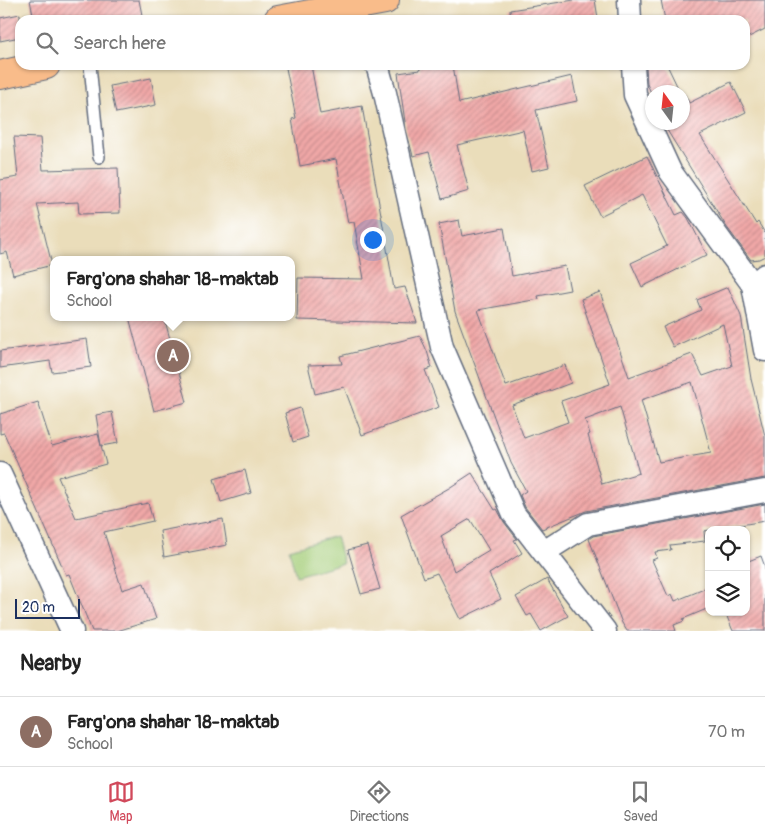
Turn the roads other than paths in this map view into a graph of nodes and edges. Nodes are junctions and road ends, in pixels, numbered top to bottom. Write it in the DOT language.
graph roads {
  1 [pos="629,0"];
  2 [pos="369,8"];
  3 [pos="316,15"];
  4 [pos="630,15"];
  5 [pos="23,70"];
  6 [pos="90,70"];
  7 [pos="378,70"];
  8 [pos="633,70"];
  9 [pos="0,75"];
  10 [pos="99,157"];
  11 [pos="759,280"];
  12 [pos="765,350"];
  13 [pos="0,474"];
  14 [pos="765,491"];
  15 [pos="544,552"];
  16 [pos="72,631"];
  17 [pos="605,631"];
  1 -- 4 [label="street"];
  2 -- 3 [label="main road"];
  5 -- 9 [label="main road"];
  6 -- 10 [label="lane"];
  7 -- 15 [label="street"];
  8 -- 11 [label="street"];
  11 -- 12 [label="street"];
  13 -- 16 [label="street"];
  14 -- 15 [label="street"];
  15 -- 17 [label="street"];
}
